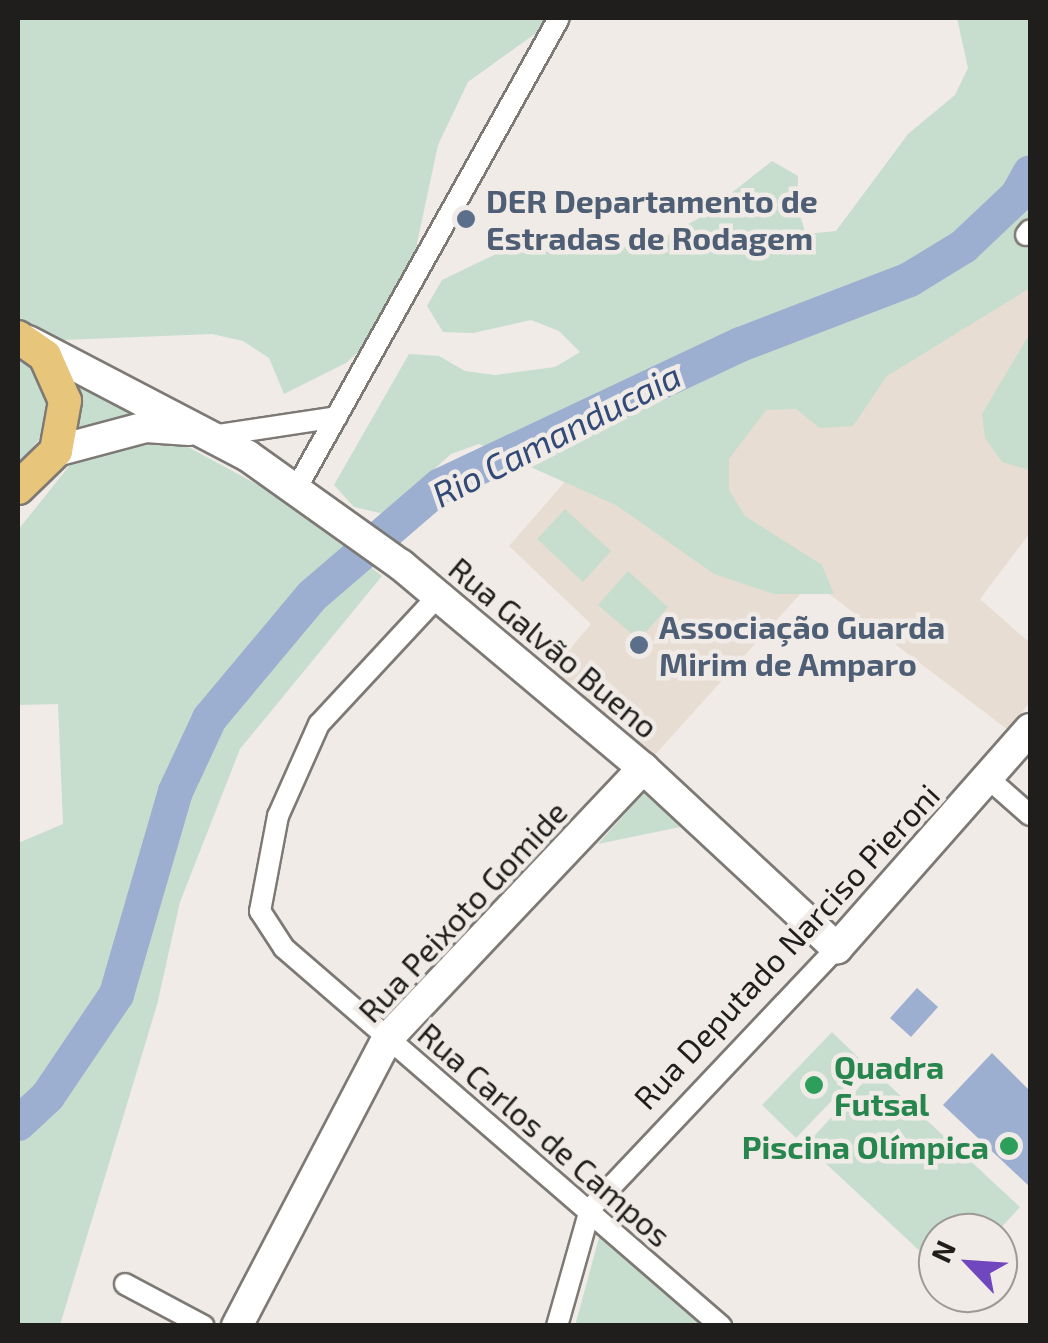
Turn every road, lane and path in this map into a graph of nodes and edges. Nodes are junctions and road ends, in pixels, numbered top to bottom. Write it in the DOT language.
graph roads {
  1 [pos="559,18"];
  2 [pos="21,338"];
  3 [pos="337,417"];
  4 [pos="206,433"];
  5 [pos="56,450"];
  6 [pos="19,489"];
  7 [pos="296,489"];
  8 [pos="439,596"];
  9 [pos="1030,729"];
  10 [pos="643,768"];
  11 [pos="988,778"];
  12 [pos="1030,816"];
  13 [pos="837,948"];
  14 [pos="387,1039"];
  15 [pos="590,1210"];
  16 [pos="125,1284"];
  17 [pos="204,1326"];
  18 [pos="237,1326"];
  19 [pos="557,1326"];
  20 [pos="721,1326"];
  1 -- 3 [label="street"];
  2 -- 4 [label="street, Rua Galvão Bueno"];
  2 -- 5 [label="main road"];
  3 -- 4 [label="street"];
  3 -- 7 [label="street"];
  4 -- 5 [label="street, Rua Galvão Bueno"];
  4 -- 7 [label="street, Rua Galvão Bueno"];
  5 -- 6 [label="main road"];
  7 -- 8 [label="street, Rua Galvão Bueno"];
  8 -- 10 [label="street, Rua Galvão Bueno"];
  8 -- 14 [label="street, Rua Carlos de Campos"];
  9 -- 11 [label="street, Rua Deputado Narciso Pieroni"];
  10 -- 13 [label="street, Rua Galvão Bueno"];
  10 -- 14 [label="street, Rua Peixoto Gomide"];
  11 -- 12 [label="street"];
  11 -- 13 [label="street, Rua Deputado Narciso Pieroni"];
  13 -- 15 [label="street, Rua Deputado Narciso Pieroni"];
  14 -- 15 [label="street, Rua Carlos de Campos"];
  14 -- 18 [label="street, Rua Peixoto Gomide"];
  15 -- 19 [label="street"];
  15 -- 20 [label="street, Rua Carlos de Campos"];
  16 -- 17 [label="street"];
}
